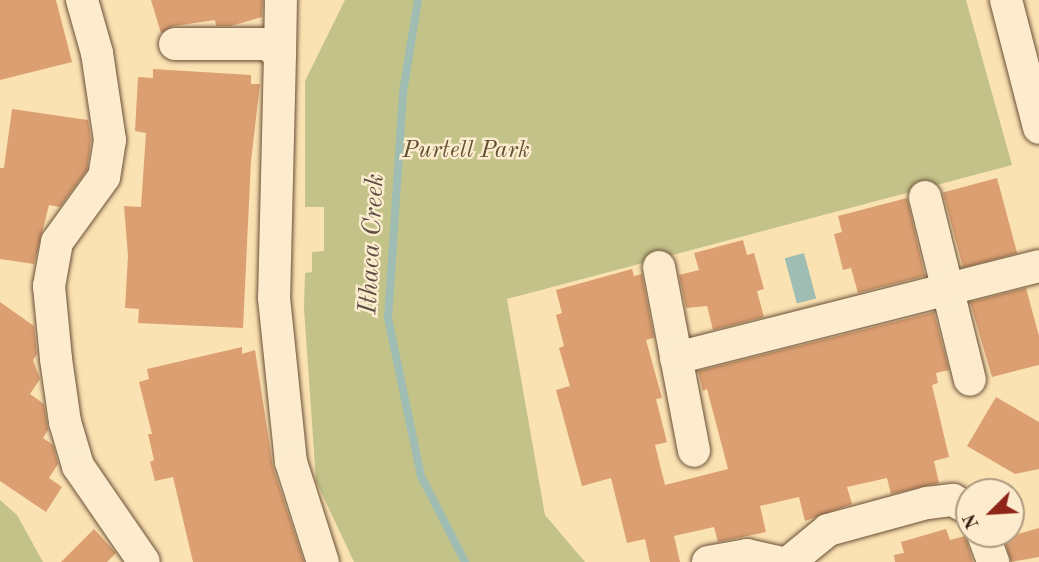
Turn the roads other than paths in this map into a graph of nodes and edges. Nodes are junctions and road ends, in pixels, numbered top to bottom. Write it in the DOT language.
graph roads {
  1 [pos="82,0"];
  2 [pos="281,0"];
  3 [pos="1006,0"];
  4 [pos="175,44"];
  5 [pos="280,55"];
  6 [pos="1039,128"];
  7 [pos="925,197"];
  8 [pos="659,267"];
  9 [pos="1039,267"];
  10 [pos="948,289"];
  11 [pos="676,358"];
  12 [pos="970,380"];
  13 [pos="694,451"];
  14 [pos="955,501"];
  15 [pos="144,562"];
  16 [pos="323,562"];
  17 [pos="708,562"];
  18 [pos="778,562"];
  19 [pos="789,562"];
  1 -- 15 [label="street"];
  2 -- 5 [label="street"];
  3 -- 6 [label="street"];
  4 -- 5 [label="street"];
  5 -- 16 [label="street"];
  7 -- 10 [label="street"];
  8 -- 11 [label="street"];
  9 -- 10 [label="street"];
  10 -- 11 [label="street"];
  10 -- 12 [label="street"];
  11 -- 13 [label="street"];
  14 -- 19 [label="street"];
  17 -- 18 [label="street"];
}
